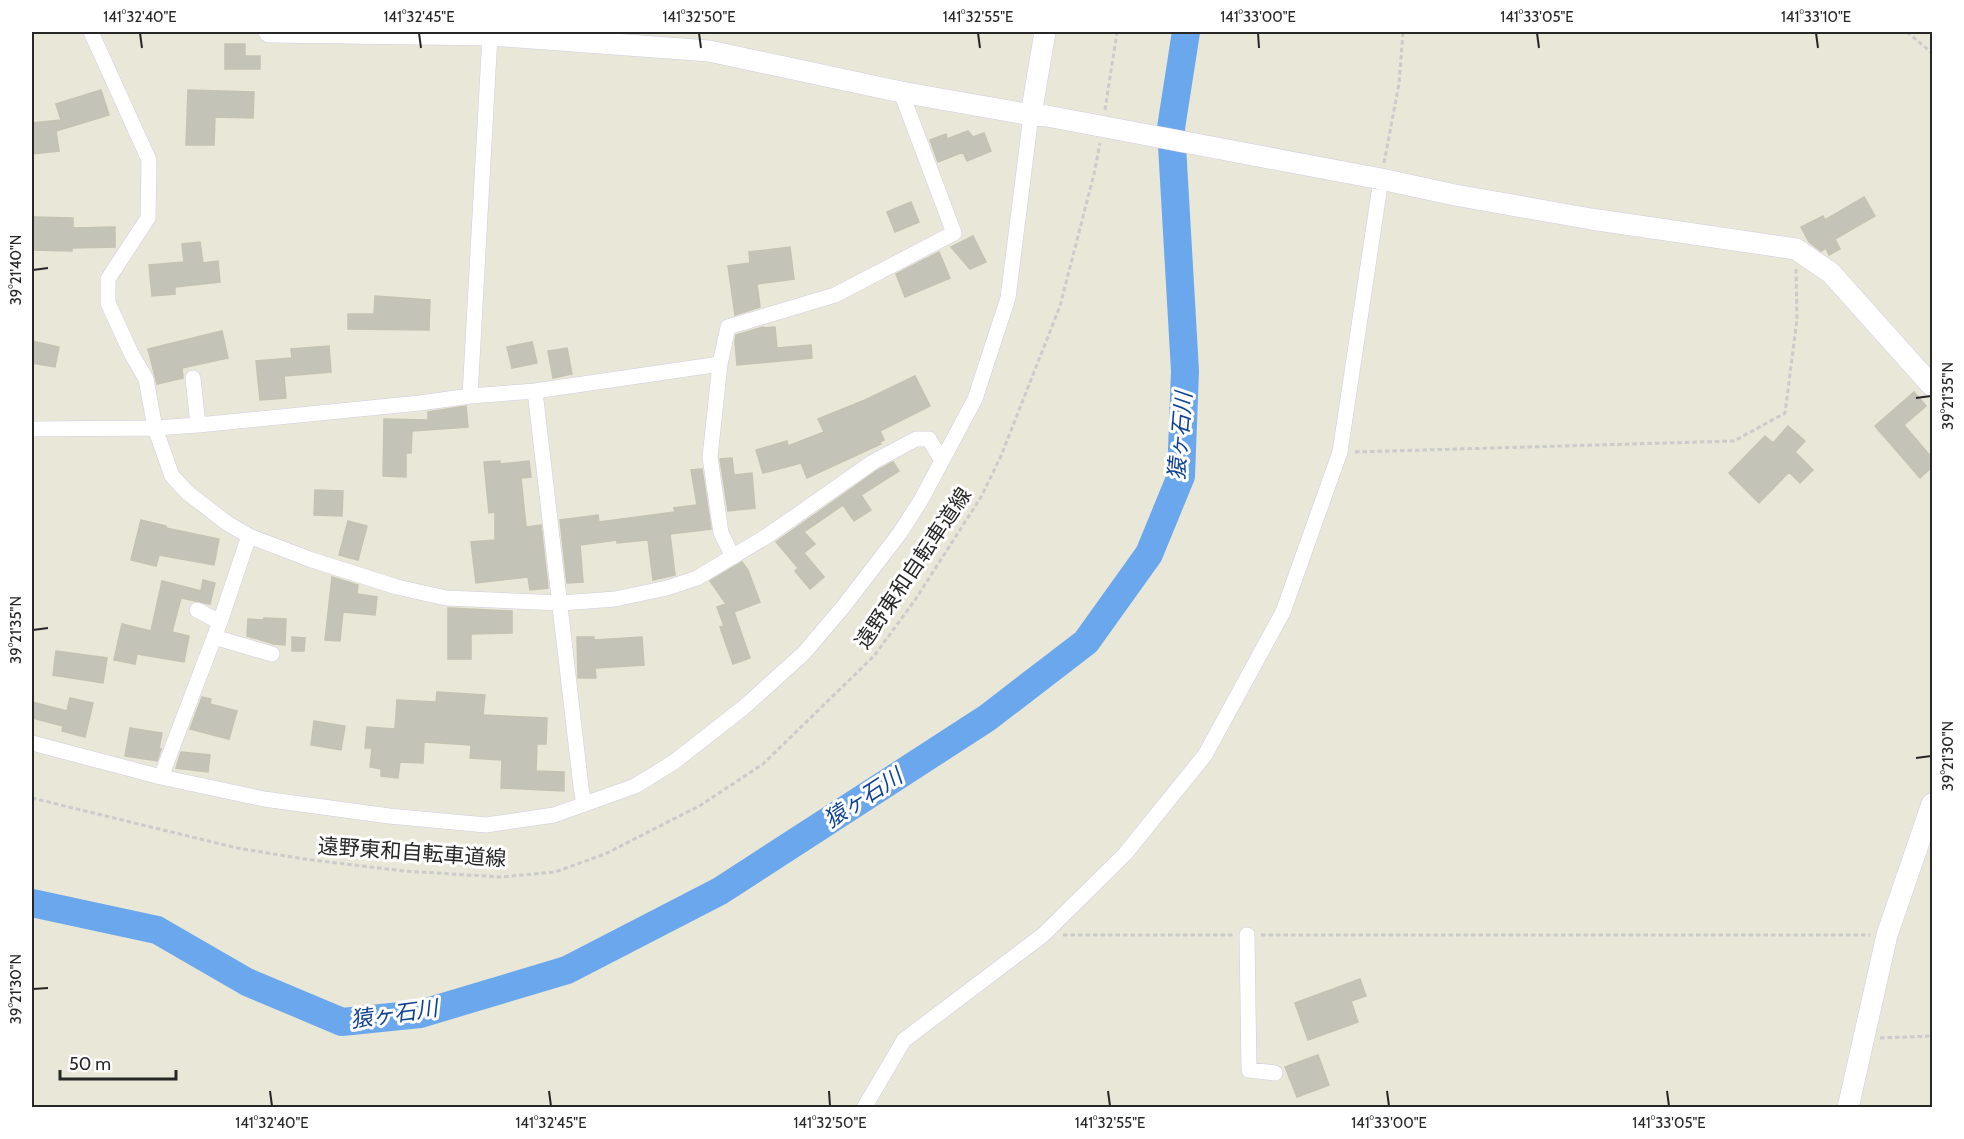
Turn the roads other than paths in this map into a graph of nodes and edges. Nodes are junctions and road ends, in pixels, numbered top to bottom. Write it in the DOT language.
graph roads {
  1 [pos="91,32"];
  2 [pos="269,32"];
  3 [pos="1045,32"];
  4 [pos="490,35"];
  5 [pos="901,92"];
  6 [pos="1039,115"];
  7 [pos="1381,179"];
  8 [pos="720,364"];
  9 [pos="193,378"];
  10 [pos="1932,386"];
  11 [pos="535,391"];
  12 [pos="470,396"];
  13 [pos="198,424"];
  14 [pos="32,428"];
  15 [pos="155,428"];
  16 [pos="942,461"];
  17 [pos="249,536"];
  18 [pos="733,556"];
  19 [pos="561,603"];
  20 [pos="196,610"];
  21 [pos="220,622"];
  22 [pos="214,637"];
  23 [pos="272,654"];
  24 [pos="32,743"];
  25 [pos="161,777"];
  26 [pos="584,804"];
  27 [pos="1932,804"];
  28 [pos="1247,935"];
  29 [pos="1275,1073"];
  30 [pos="864,1107"];
  31 [pos="1848,1107"];
  1 -- 15 [label="street"];
  2 -- 4 [label="street"];
  3 -- 6 [label="street"];
  4 -- 5 [label="street"];
  4 -- 12 [label="street"];
  5 -- 6 [label="street"];
  5 -- 8 [label="street"];
  6 -- 7 [label="street, bridge"];
  6 -- 16 [label="street"];
  7 -- 10 [label="street"];
  7 -- 30 [label="street"];
  8 -- 11 [label="street"];
  8 -- 18 [label="street"];
  9 -- 13 [label="street"];
  11 -- 12 [label="street"];
  11 -- 19 [label="street"];
  12 -- 13 [label="street"];
  13 -- 15 [label="street"];
  14 -- 15 [label="street"];
  15 -- 17 [label="street"];
  16 -- 18 [label="street"];
  16 -- 26 [label="street"];
  17 -- 19 [label="street"];
  17 -- 21 [label="street"];
  18 -- 19 [label="street"];
  19 -- 26 [label="street"];
  20 -- 21 [label="street"];
  21 -- 22 [label="street"];
  22 -- 23 [label="street"];
  22 -- 25 [label="street"];
  24 -- 25 [label="street"];
  25 -- 26 [label="street"];
  27 -- 31 [label="street"];
  28 -- 29 [label="street"];
}
